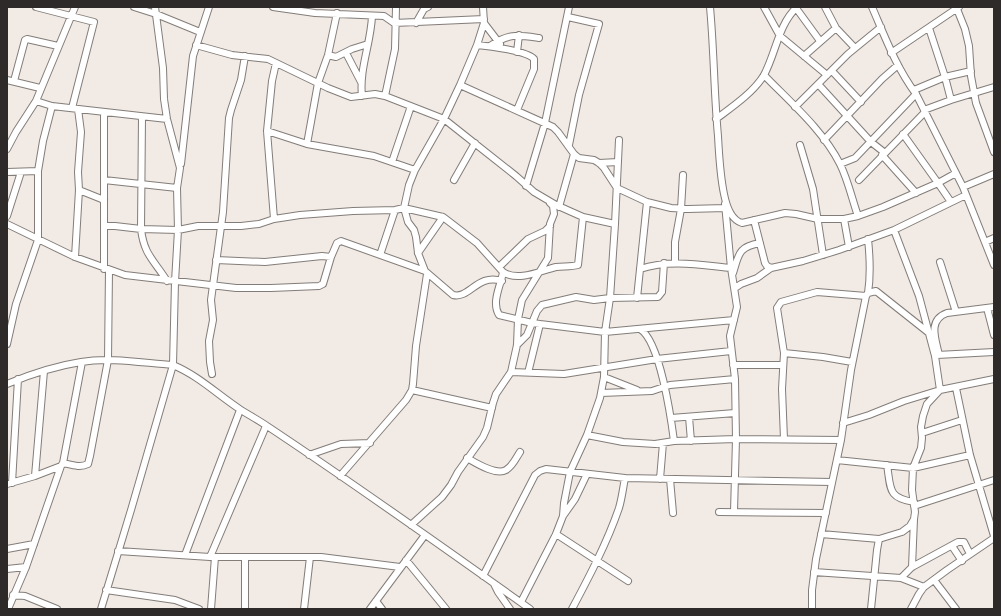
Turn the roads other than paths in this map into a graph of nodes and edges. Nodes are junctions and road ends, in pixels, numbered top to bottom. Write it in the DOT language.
graph roads {
  1 [pos="36,7"];
  2 [pos="75,7"];
  3 [pos="134,7"];
  4 [pos="209,7"];
  5 [pos="273,7"];
  6 [pos="396,7"];
  7 [pos="428,7"];
  8 [pos="484,7"];
  9 [pos="569,7"];
  10 [pos="710,7"];
  11 [pos="764,7"];
  12 [pos="825,7"];
  13 [pos="872,7"];
  14 [pos="797,8"];
  15 [pos="958,8"];
  16 [pos="303,9"];
  17 [pos="156,10"];
  18 [pos="337,13"];
  19 [pos="71,15"];
  20 [pos="372,16"];
  21 [pos="568,17"];
  22 [pos="484,21"];
  23 [pos="416,22"];
  24 [pos="396,23"];
  25 [pos="881,27"];
  26 [pos="836,28"];
  27 [pos="929,28"];
  28 [pos="200,32"];
  29 [pos="519,35"];
  30 [pos="780,36"];
  31 [pos="539,38"];
  32 [pos="497,41"];
  33 [pos="820,41"];
  34 [pos="368,44"];
  35 [pos="196,45"];
  36 [pos="477,45"];
  37 [pos="58,46"];
  38 [pos="490,46"];
  39 [pos="855,48"];
  40 [pos="504,49"];
  41 [pos="517,52"];
  42 [pos="346,53"];
  43 [pos="891,53"];
  44 [pos="328,55"];
  45 [pos="245,56"];
  46 [pos="804,56"];
  47 [pos="276,63"];
  48 [pos="898,65"];
  49 [pos="832,71"];
  50 [pos="971,71"];
  51 [pos="764,75"];
  52 [pos="827,75"];
  53 [pos="945,77"];
  54 [pos="7,80"];
  55 [pos="14,81"];
  56 [pos="361,82"];
  57 [pos="318,83"];
  58 [pos="818,84"];
  59 [pos="460,85"];
  60 [pos="994,87"];
  61 [pos="40,88"];
  62 [pos="915,92"];
  63 [pos="973,93"];
  64 [pos="362,96"];
  65 [pos="385,96"];
  66 [pos="950,100"];
  67 [pos="36,101"];
  68 [pos="861,102"];
  69 [pos="52,106"];
  70 [pos="411,106"];
  71 [pos="795,107"];
  72 [pos="75,108"];
  73 [pos="517,110"];
  74 [pos="925,111"];
  75 [pos="104,113"];
  76 [pos="848,116"];
  77 [pos="142,117"];
  78 [pos="167,119"];
  79 [pos="444,119"];
  80 [pos="716,119"];
  81 [pos="546,123"];
  82 [pos="267,131"];
  83 [pos="904,134"];
  84 [pos="619,140"];
  85 [pos="824,140"];
  86 [pos="872,142"];
  87 [pos="475,143"];
  88 [pos="307,144"];
  89 [pos="569,145"];
  90 [pos="800,145"];
  91 [pos="7,149"];
  92 [pos="994,152"];
  93 [pos="574,154"];
  94 [pos="881,157"];
  95 [pos="851,160"];
  96 [pos="392,162"];
  97 [pos="618,162"];
  98 [pos="599,163"];
  99 [pos="840,164"];
  100 [pos="180,168"];
  101 [pos="415,170"];
  102 [pos="38,171"];
  103 [pos="7,172"];
  104 [pos="21,172"];
  105 [pos="843,172"];
  106 [pos="956,173"];
  107 [pos="994,174"];
  108 [pos="683,175"];
  109 [pos="104,180"];
  110 [pos="454,180"];
  111 [pos="859,180"];
  112 [pos="938,183"];
  113 [pos="141,184"];
  114 [pos="526,186"];
  115 [pos="963,187"];
  116 [pos="177,188"];
  117 [pos="617,188"];
  118 [pos="78,190"];
  119 [pos="916,193"];
  120 [pos="724,194"];
  121 [pos="966,195"];
  122 [pos="104,200"];
  123 [pos="549,202"];
  124 [pos="647,202"];
  125 [pos="951,202"];
  126 [pos="559,206"];
  127 [pos="404,208"];
  128 [pos="725,208"];
  129 [pos="681,209"];
  130 [pos="394,213"];
  131 [pos="7,216"];
  132 [pos="406,216"];
  133 [pos="858,216"];
  134 [pos="443,217"];
  135 [pos="583,217"];
  136 [pos="274,219"];
  137 [pos="818,219"];
  138 [pos="844,219"];
  139 [pos="754,220"];
  140 [pos="7,224"];
  141 [pos="615,224"];
  142 [pos="104,226"];
  143 [pos="222,226"];
  144 [pos="550,226"];
  145 [pos="141,229"];
  146 [pos="178,230"];
  147 [pos="894,230"];
  148 [pos="994,238"];
  149 [pos="38,240"];
  150 [pos="868,240"];
  151 [pos="985,242"];
  152 [pos="760,243"];
  153 [pos="849,246"];
  154 [pos="418,253"];
  155 [pos="823,255"];
  156 [pos="380,256"];
  157 [pos="75,257"];
  158 [pos="331,257"];
  159 [pos="216,260"];
  160 [pos="940,262"];
  161 [pos="664,263"];
  162 [pos="675,263"];
  163 [pos="994,265"];
  164 [pos="771,268"];
  165 [pos="501,269"];
  166 [pos="640,269"];
  167 [pos="106,270"];
  168 [pos="426,272"];
  169 [pos="539,272"];
  170 [pos="732,272"];
  171 [pos="167,281"];
  172 [pos="502,281"];
  173 [pos="175,282"];
  174 [pos="741,284"];
  175 [pos="214,285"];
  176 [pos="735,288"];
  177 [pos="867,294"];
  178 [pos="858,296"];
  179 [pos="610,298"];
  180 [pos="637,298"];
  181 [pos="864,303"];
  182 [pos="994,307"];
  183 [pos="986,308"];
  184 [pos="956,312"];
  185 [pos="925,318"];
  186 [pos="518,319"];
  187 [pos="734,320"];
  188 [pos="916,322"];
  189 [pos="532,323"];
  190 [pos="540,324"];
  191 [pos="640,329"];
  192 [pos="605,332"];
  193 [pos="929,333"];
  194 [pos="994,335"];
  195 [pos="7,344"];
  196 [pos="517,345"];
  197 [pos="731,351"];
  198 [pos="994,352"];
  199 [pos="784,353"];
  200 [pos="937,355"];
  201 [pos="657,359"];
  202 [pos="108,360"];
  203 [pos="82,362"];
  204 [pos="852,362"];
  205 [pos="173,365"];
  206 [pos="733,365"];
  207 [pos="783,365"];
  208 [pos="604,368"];
  209 [pos="44,370"];
  210 [pos="511,372"];
  211 [pos="528,373"];
  212 [pos="212,374"];
  213 [pos="604,377"];
  214 [pos="18,379"];
  215 [pos="736,379"];
  216 [pos="994,379"];
  217 [pos="7,384"];
  218 [pos="665,387"];
  219 [pos="956,388"];
  220 [pos="412,390"];
  221 [pos="940,390"];
  222 [pos="640,391"];
  223 [pos="601,393"];
  224 [pos="492,408"];
  225 [pos="240,410"];
  226 [pos="735,413"];
  227 [pos="689,417"];
  228 [pos="671,418"];
  229 [pos="962,420"];
  230 [pos="843,422"];
  231 [pos="266,426"];
  232 [pos="922,433"];
  233 [pos="587,435"];
  234 [pos="736,439"];
  235 [pos="784,439"];
  236 [pos="841,440"];
  237 [pos="674,441"];
  238 [pos="691,441"];
  239 [pos="370,443"];
  240 [pos="663,443"];
  241 [pos="520,452"];
  242 [pos="309,455"];
  243 [pos="970,455"];
  244 [pos="467,458"];
  245 [pos="837,460"];
  246 [pos="62,464"];
  247 [pos="887,465"];
  248 [pos="913,468"];
  249 [pos="570,472"];
  250 [pos="587,474"];
  251 [pos="35,476"];
  252 [pos="340,476"];
  253 [pos="626,478"];
  254 [pos="660,479"];
  255 [pos="670,479"];
  256 [pos="734,480"];
  257 [pos="994,480"];
  258 [pos="832,482"];
  259 [pos="9,484"];
  260 [pos="979,485"];
  261 [pos="914,504"];
  262 [pos="719,512"];
  263 [pos="734,512"];
  264 [pos="673,513"];
  265 [pos="826,513"];
  266 [pos="563,516"];
  267 [pos="914,520"];
  268 [pos="411,525"];
  269 [pos="556,534"];
  270 [pos="821,534"];
  271 [pos="425,535"];
  272 [pos="994,537"];
  273 [pos="879,539"];
  274 [pos="34,544"];
  275 [pos="952,546"];
  276 [pos="7,550"];
  277 [pos="118,551"];
  278 [pos="970,554"];
  279 [pos="185,555"];
  280 [pos="212,557"];
  281 [pos="245,557"];
  282 [pos="310,557"];
  283 [pos="406,560"];
  284 [pos="597,560"];
  285 [pos="962,561"];
  286 [pos="26,567"];
  287 [pos="400,567"];
  288 [pos="912,567"];
  289 [pos="7,569"];
  290 [pos="814,572"];
  291 [pos="874,575"];
  292 [pos="483,576"];
  293 [pos="902,578"];
  294 [pos="934,580"];
  295 [pos="628,581"];
  296 [pos="493,583"];
  297 [pos="18,584"];
  298 [pos="924,587"];
  299 [pos="106,590"];
  300 [pos="14,595"];
  301 [pos="25,596"];
  302 [pos="376,601"];
  303 [pos="521,602"];
  304 [pos="8,609"];
  305 [pos="57,609"];
  306 [pos="101,609"];
  307 [pos="198,609"];
  308 [pos="211,609"];
  309 [pos="245,609"];
  310 [pos="304,609"];
  311 [pos="370,609"];
  312 [pos="382,609"];
  313 [pos="446,609"];
  314 [pos="510,609"];
  315 [pos="530,609"];
  316 [pos="572,609"];
  317 [pos="812,609"];
  318 [pos="871,609"];
  319 [pos="911,609"];
  320 [pos="956,609"];
  1 -- 19 [label="street"];
  2 -- 19 [label="street"];
  3 -- 17 [label="street"];
  4 -- 28 [label="street"];
  5 -- 16 [label="street"];
  6 -- 24 [label="street"];
  7 -- 23 [label="street"];
  8 -- 22 [label="street"];
  9 -- 21 [label="street"];
  10 -- 80 [label="street"];
  11 -- 30 [label="street"];
  12 -- 26 [label="street"];
  13 -- 25 [label="street"];
  14 -- 30 [label="street"];
  14 -- 33 [label="street"];
  15 -- 27 [label="street"];
  15 -- 50 [label="street"];
  16 -- 18 [label="street"];
  17 -- 28 [label="street"];
  17 -- 78 [label="street"];
  18 -- 20 [label="street"];
  18 -- 44 [label="street"];
  19 -- 37 [label="street"];
  19 -- 72 [label="street"];
  20 -- 24 [label="street"];
  20 -- 34 [label="street"];
  21 -- 81 [label="street"];
  21 -- 89 [label="street"];
  22 -- 23 [label="street"];
  22 -- 32 [label="street"];
  22 -- 36 [label="street"];
  23 -- 24 [label="street"];
  24 -- 65 [label="street"];
  25 -- 39 [label="street"];
  25 -- 43 [label="street"];
  26 -- 33 [label="street"];
  26 -- 39 [label="street"];
  27 -- 43 [label="street"];
  27 -- 53 [label="street"];
  28 -- 35 [label="street"];
  29 -- 31 [label="street"];
  29 -- 32 [label="street"];
  29 -- 41 [label="street"];
  30 -- 46 [label="street"];
  30 -- 51 [label="street"];
  32 -- 38 [label="street"];
  32 -- 40 [label="street"];
  33 -- 46 [label="street"];
  34 -- 42 [label="street"];
  34 -- 56 [label="street"];
  35 -- 45 [label="street"];
  35 -- 100 [label="street"];
  36 -- 38 [label="street"];
  36 -- 59 [label="street"];
  37 -- 55 [label="street"];
  37 -- 61 [label="street"];
  38 -- 40 [label="street"];
  39 -- 49 [label="street"];
  40 -- 41 [label="street"];
  41 -- 73 [label="street"];
  42 -- 44 [label="street"];
  42 -- 56 [label="street"];
  43 -- 48 [label="street"];
  44 -- 57 [label="street"];
  45 -- 47 [label="street"];
  45 -- 143 [label="street"];
  46 -- 52 [label="street"];
  47 -- 57 [label="street"];
  47 -- 82 [label="street"];
  48 -- 62 [label="street"];
  48 -- 68 [label="street"];
  49 -- 52 [label="street"];
  49 -- 68 [label="street"];
  50 -- 53 [label="street"];
  50 -- 63 [label="street"];
  51 -- 71 [label="street"];
  51 -- 80 [label="street"];
  52 -- 58 [label="street"];
  53 -- 62 [label="street"];
  53 -- 66 [label="street"];
  54 -- 55 [label="street"];
  55 -- 61 [label="street"];
  56 -- 64 [label="street"];
  57 -- 64 [label="street"];
  57 -- 88 [label="street"];
  58 -- 71 [label="street"];
  58 -- 76 [label="street"];
  59 -- 73 [label="street"];
  59 -- 79 [label="street"];
  60 -- 63 [label="street"];
  61 -- 67 [label="street"];
  62 -- 74 [label="street"];
  62 -- 86 [label="street"];
  63 -- 66 [label="street"];
  63 -- 92 [label="street"];
  64 -- 65 [label="street"];
  65 -- 70 [label="street"];
  66 -- 74 [label="street"];
  67 -- 69 [label="street"];
  67 -- 91 [label="street"];
  68 -- 76 [label="street"];
  69 -- 72 [label="street"];
  69 -- 102 [label="street"];
  70 -- 79 [label="street"];
  70 -- 96 [label="street"];
  71 -- 85 [label="street"];
  72 -- 75 [label="street"];
  72 -- 118 [label="street"];
  73 -- 81 [label="street"];
  74 -- 83 [label="street"];
  74 -- 106 [label="street"];
  75 -- 77 [label="street"];
  75 -- 109 [label="street"];
  76 -- 85 [label="street"];
  76 -- 86 [label="street"];
  77 -- 78 [label="street"];
  77 -- 113 [label="street"];
  78 -- 100 [label="street"];
  79 -- 87 [label="street"];
  79 -- 101 [label="street"];
  80 -- 120 [label="street"];
  81 -- 89 [label="street"];
  81 -- 114 [label="street"];
  82 -- 88 [label="street"];
  82 -- 136 [label="street"];
  83 -- 94 [label="street"];
  83 -- 112 [label="street"];
  84 -- 97 [label="street"];
  85 -- 99 [label="street"];
  86 -- 94 [label="street"];
  86 -- 95 [label="street"];
  87 -- 110 [label="street"];
  87 -- 114 [label="street"];
  88 -- 96 [label="street"];
  89 -- 93 [label="street"];
  90 -- 137 [label="street"];
  93 -- 98 [label="street"];
  93 -- 126 [label="street"];
  94 -- 111 [label="street"];
  94 -- 119 [label="street"];
  95 -- 99 [label="street"];
  95 -- 105 [label="street"];
  96 -- 101 [label="street"];
  97 -- 98 [label="street"];
  97 -- 117 [label="street"];
  98 -- 117 [label="street"];
  99 -- 105 [label="street"];
  100 -- 116 [label="street"];
  101 -- 127 [label="street"];
  102 -- 104 [label="street"];
  102 -- 149 [label="street"];
  103 -- 104 [label="street"];
  104 -- 131 [label="street"];
  105 -- 133 [label="street"];
  106 -- 112 [label="street"];
  106 -- 115 [label="street"];
  107 -- 115 [label="street"];
  108 -- 129 [label="street"];
  109 -- 113 [label="street"];
  109 -- 122 [label="street"];
  112 -- 119 [label="street"];
  112 -- 125 [label="street"];
  113 -- 116 [label="street"];
  113 -- 145 [label="street"];
  114 -- 123 [label="street"];
  115 -- 121 [label="street"];
  116 -- 146 [label="street"];
  117 -- 124 [label="street"];
  117 -- 141 [label="street"];
  118 -- 122 [label="street"];
  118 -- 157 [label="street"];
  119 -- 133 [label="street"];
  120 -- 128 [label="street"];
  120 -- 139 [label="street"];
  121 -- 125 [label="street"];
  121 -- 151 [label="street"];
  122 -- 142 [label="street"];
  123 -- 126 [label="street"];
  123 -- 144 [label="street"];
  124 -- 129 [label="street"];
  124 -- 166 [label="street"];
  125 -- 147 [label="street"];
  126 -- 135 [label="street"];
  127 -- 130 [label="street"];
  127 -- 132 [label="street"];
  127 -- 134 [label="street"];
  128 -- 129 [label="street"];
  128 -- 170 [label="street"];
  129 -- 162 [label="street"];
  130 -- 132 [label="street"];
  130 -- 136 [label="street"];
  130 -- 156 [label="street"];
  132 -- 154 [label="street"];
  133 -- 138 [label="street"];
  134 -- 154 [label="street"];
  134 -- 165 [label="street"];
  135 -- 141 [label="street"];
  135 -- 169 [label="street"];
  136 -- 143 [label="street"];
  137 -- 138 [label="street"];
  137 -- 139 [label="street"];
  137 -- 155 [label="street"];
  138 -- 153 [label="street"];
  139 -- 152 [label="street"];
  140 -- 149 [label="street"];
  141 -- 179 [label="street"];
  142 -- 145 [label="street"];
  142 -- 167 [label="street"];
  143 -- 146 [label="street"];
  143 -- 159 [label="street"];
  144 -- 165 [label="street"];
  144 -- 169 [label="street"];
  145 -- 146 [label="street"];
  145 -- 171 [label="street"];
  146 -- 173 [label="street"];
  147 -- 150 [label="street"];
  147 -- 185 [label="street"];
  148 -- 151 [label="street"];
  149 -- 157 [label="street"];
  149 -- 195 [label="street"];
  150 -- 153 [label="street"];
  150 -- 177 [label="street"];
  151 -- 163 [label="street"];
  152 -- 164 [label="street"];
  152 -- 170 [label="street"];
  153 -- 155 [label="street"];
  154 -- 168 [label="street"];
  155 -- 164 [label="street"];
  156 -- 158 [label="street"];
  156 -- 168 [label="street"];
  157 -- 167 [label="street"];
  158 -- 159 [label="street"];
  158 -- 175 [label="street"];
  159 -- 175 [label="street"];
  160 -- 184 [label="street"];
  161 -- 162 [label="street"];
  161 -- 166 [label="street"];
  161 -- 180 [label="street"];
  162 -- 170 [label="street"];
  164 -- 174 [label="street"];
  165 -- 169 [label="street"];
  165 -- 172 [label="street"];
  166 -- 180 [label="street"];
  167 -- 171 [label="street"];
  167 -- 202 [label="street"];
  168 -- 172 [label="street"];
  168 -- 220 [label="street"];
  169 -- 186 [label="street"];
  170 -- 174 [label="street"];
  170 -- 176 [label="street"];
  171 -- 173 [label="street"];
  172 -- 186 [label="street"];
  173 -- 175 [label="street"];
  173 -- 205 [label="street"];
  174 -- 176 [label="street"];
  175 -- 212 [label="street"];
  176 -- 187 [label="street"];
  177 -- 178 [label="street"];
  177 -- 181 [label="street"];
  177 -- 188 [label="street"];
  178 -- 181 [label="street"];
  178 -- 199 [label="street"];
  179 -- 180 [label="street"];
  179 -- 189 [label="street"];
  179 -- 192 [label="street"];
  181 -- 204 [label="street"];
  182 -- 183 [label="street"];
  183 -- 184 [label="street"];
  183 -- 194 [label="street"];
  184 -- 200 [label="street"];
  185 -- 188 [label="street"];
  185 -- 193 [label="street"];
  186 -- 189 [label="street"];
  186 -- 196 [label="street"];
  187 -- 191 [label="street"];
  187 -- 197 [label="street"];
  188 -- 193 [label="street"];
  189 -- 190 [label="street"];
  189 -- 196 [label="street"];
  190 -- 192 [label="street"];
  190 -- 211 [label="street"];
  191 -- 192 [label="street"];
  191 -- 201 [label="street"];
  192 -- 208 [label="street"];
  193 -- 200 [label="street"];
  196 -- 210 [label="street"];
  197 -- 201 [label="street"];
  197 -- 206 [label="street"];
  198 -- 200 [label="street"];
  199 -- 204 [label="street"];
  199 -- 207 [label="street"];
  200 -- 221 [label="street"];
  201 -- 208 [label="street"];
  201 -- 218 [label="street"];
  202 -- 203 [label="street"];
  202 -- 205 [label="street"];
  202 -- 246 [label="street"];
  203 -- 209 [label="street"];
  203 -- 246 [label="street"];
  204 -- 230 [label="street"];
  205 -- 225 [label="street"];
  205 -- 277 [label="street"];
  206 -- 207 [label="street"];
  206 -- 215 [label="street"];
  207 -- 235 [label="street"];
  208 -- 211 [label="street"];
  208 -- 213 [label="street"];
  209 -- 214 [label="street"];
  209 -- 251 [label="street"];
  210 -- 211 [label="street"];
  210 -- 224 [label="street"];
  213 -- 222 [label="street"];
  213 -- 223 [label="street"];
  214 -- 217 [label="street"];
  214 -- 259 [label="street"];
  215 -- 218 [label="street"];
  215 -- 226 [label="street"];
  216 -- 219 [label="street"];
  218 -- 222 [label="street"];
  218 -- 228 [label="street"];
  219 -- 221 [label="street"];
  219 -- 229 [label="street"];
  220 -- 224 [label="street"];
  220 -- 239 [label="street"];
  221 -- 230 [label="street"];
  221 -- 232 [label="street"];
  222 -- 223 [label="street"];
  223 -- 233 [label="street"];
  224 -- 244 [label="street"];
  225 -- 231 [label="street"];
  225 -- 279 [label="street"];
  226 -- 227 [label="street"];
  226 -- 234 [label="street"];
  227 -- 228 [label="street"];
  227 -- 238 [label="street"];
  228 -- 237 [label="street"];
  229 -- 232 [label="street"];
  229 -- 243 [label="street"];
  230 -- 236 [label="street"];
  231 -- 242 [label="street"];
  231 -- 280 [label="street"];
  232 -- 248 [label="street"];
  233 -- 240 [label="street"];
  233 -- 249 [label="street"];
  234 -- 235 [label="street"];
  234 -- 238 [label="street"];
  234 -- 256 [label="street"];
  235 -- 236 [label="street"];
  236 -- 245 [label="street"];
  237 -- 238 [label="street"];
  237 -- 240 [label="street"];
  239 -- 242 [label="street"];
  239 -- 252 [label="street"];
  240 -- 254 [label="street"];
  241 -- 244 [label="street"];
  242 -- 252 [label="street"];
  243 -- 248 [label="street"];
  243 -- 260 [label="street"];
  244 -- 268 [label="street"];
  245 -- 247 [label="street"];
  245 -- 258 [label="street"];
  246 -- 251 [label="street"];
  246 -- 274 [label="street"];
  247 -- 248 [label="street"];
  247 -- 261 [label="street"];
  248 -- 261 [label="street"];
  249 -- 250 [label="street"];
  249 -- 266 [label="street"];
  249 -- 292 [label="street"];
  250 -- 253 [label="street"];
  250 -- 266 [label="street"];
  251 -- 259 [label="street"];
  252 -- 268 [label="street"];
  253 -- 254 [label="street"];
  253 -- 284 [label="street"];
  254 -- 255 [label="street"];
  255 -- 256 [label="street"];
  255 -- 264 [label="street"];
  256 -- 258 [label="street"];
  256 -- 263 [label="street"];
  257 -- 260 [label="street"];
  258 -- 265 [label="street"];
  260 -- 261 [label="street"];
  260 -- 272 [label="street"];
  261 -- 267 [label="street"];
  262 -- 263 [label="street"];
  263 -- 265 [label="street"];
  265 -- 270 [label="street"];
  266 -- 269 [label="street"];
  267 -- 273 [label="street"];
  267 -- 288 [label="street"];
  268 -- 271 [label="street"];
  269 -- 284 [label="street"];
  269 -- 303 [label="street"];
  270 -- 273 [label="street"];
  270 -- 290 [label="street"];
  271 -- 283 [label="street"];
  271 -- 292 [label="street"];
  272 -- 278 [label="street"];
  273 -- 291 [label="street"];
  274 -- 276 [label="street"];
  274 -- 286 [label="street"];
  275 -- 278 [label="street"];
  275 -- 285 [label="street"];
  275 -- 288 [label="street"];
  277 -- 279 [label="street"];
  277 -- 299 [label="street"];
  278 -- 285 [label="street"];
  279 -- 280 [label="street"];
  280 -- 281 [label="street"];
  280 -- 308 [label="street"];
  281 -- 282 [label="street"];
  281 -- 309 [label="street"];
  282 -- 287 [label="street"];
  282 -- 310 [label="street"];
  283 -- 287 [label="street"];
  283 -- 313 [label="street"];
  284 -- 295 [label="street"];
  284 -- 316 [label="street"];
  285 -- 294 [label="street"];
  286 -- 289 [label="street"];
  286 -- 297 [label="street"];
  287 -- 302 [label="street"];
  288 -- 293 [label="street"];
  290 -- 291 [label="street"];
  290 -- 317 [label="street"];
  291 -- 293 [label="street"];
  291 -- 318 [label="street"];
  292 -- 296 [label="street"];
  293 -- 298 [label="street"];
  294 -- 298 [label="street"];
  294 -- 320 [label="street"];
  296 -- 303 [label="street"];
  296 -- 314 [label="street"];
  297 -- 300 [label="street"];
  297 -- 301 [label="street"];
  298 -- 319 [label="street"];
  299 -- 306 [label="street"];
  299 -- 307 [label="street"];
  300 -- 301 [label="street"];
  300 -- 304 [label="street"];
  301 -- 305 [label="street"];
  302 -- 311 [label="street"];
  302 -- 312 [label="street"];
  303 -- 315 [label="street"];
}
